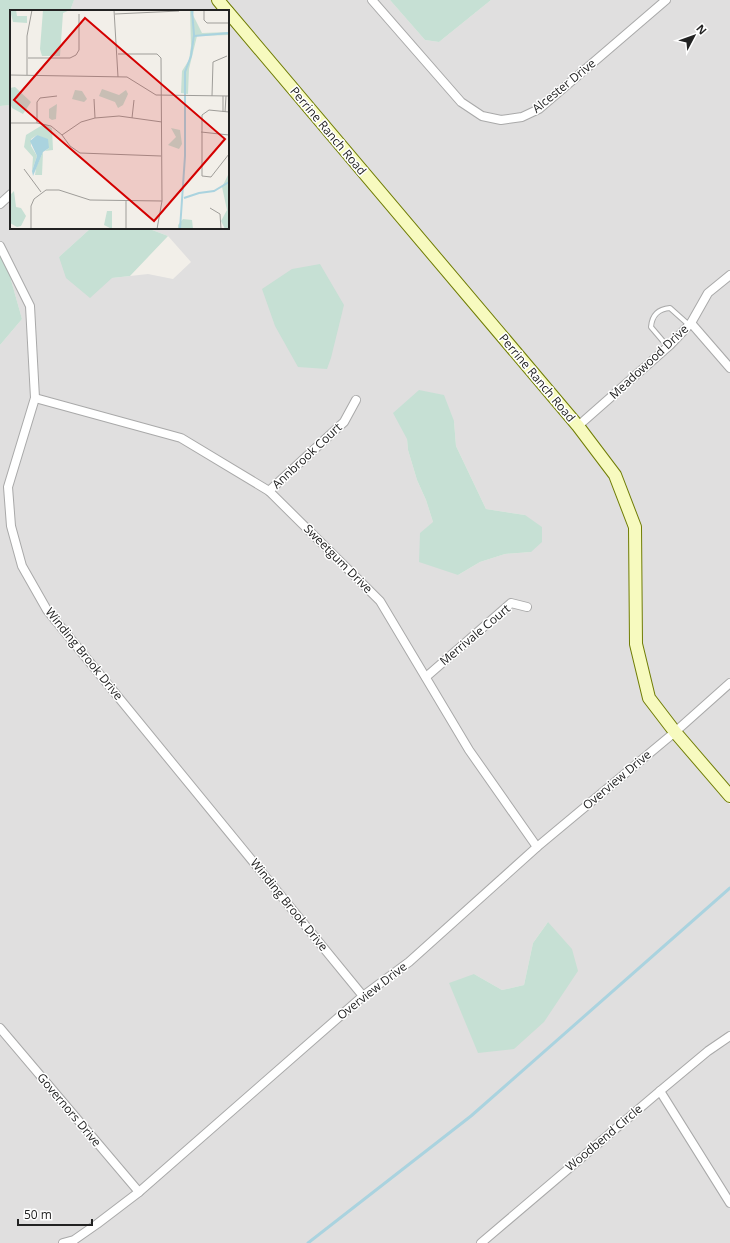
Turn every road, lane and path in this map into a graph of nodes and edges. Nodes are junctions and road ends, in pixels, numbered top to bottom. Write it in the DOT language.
graph roads {
  1 [pos="218,0"];
  2 [pos="372,0"];
  3 [pos="666,0"];
  4 [pos="227,10"];
  5 [pos="229,12"];
  6 [pos="10,195"];
  7 [pos="0,204"];
  8 [pos="0,246"];
  9 [pos="730,274"];
  10 [pos="690,324"];
  11 [pos="668,346"];
  12 [pos="730,368"];
  13 [pos="35,398"];
  14 [pos="356,400"];
  15 [pos="578,426"];
  16 [pos="269,491"];
  17 [pos="527,607"];
  18 [pos="426,677"];
  19 [pos="730,683"];
  20 [pos="675,732"];
  21 [pos="730,796"];
  22 [pos="537,847"];
  23 [pos="363,996"];
  24 [pos="0,1028"];
  25 [pos="730,1036"];
  26 [pos="660,1091"];
  27 [pos="139,1192"];
  28 [pos="730,1203"];
  29 [pos="63,1243"];
  30 [pos="481,1243"];
  1 -- 4 [label="street, Perrine Ranch Road"];
  2 -- 3 [label="street, Alcester Drive"];
  5 -- 15 [label="street, Perrine Ranch Road"];
  6 -- 7 [label="street"];
  8 -- 13 [label="street, Winding Brook Drive"];
  9 -- 10 [label="street, Meadowood Drive"];
  10 -- 11 [label="street, Meadowood Drive"];
  10 -- 11 [label="lane"];
  10 -- 12 [label="street"];
  11 -- 15 [label="street, Meadowood Drive"];
  13 -- 16 [label="street, Sweetgum Drive"];
  13 -- 23 [label="street, Winding Brook Drive"];
  14 -- 16 [label="street, Annbrook Court"];
  15 -- 20 [label="street, Perrine Ranch Road"];
  16 -- 18 [label="street, Sweetgum Drive"];
  17 -- 18 [label="street, Merrivale Court"];
  18 -- 22 [label="street, Sweetgum Drive"];
  19 -- 20 [label="street, Overview Drive"];
  20 -- 21 [label="street, Perrine Ranch Road"];
  20 -- 22 [label="street, Overview Drive"];
  22 -- 23 [label="street, Overview Drive"];
  23 -- 27 [label="street, Overview Drive"];
  24 -- 27 [label="street, Governors Drive"];
  25 -- 26 [label="street, Woodbend Circle"];
  26 -- 28 [label="street"];
  26 -- 30 [label="street, Woodbend Circle"];
  27 -- 29 [label="street, Overview Drive"];
}
